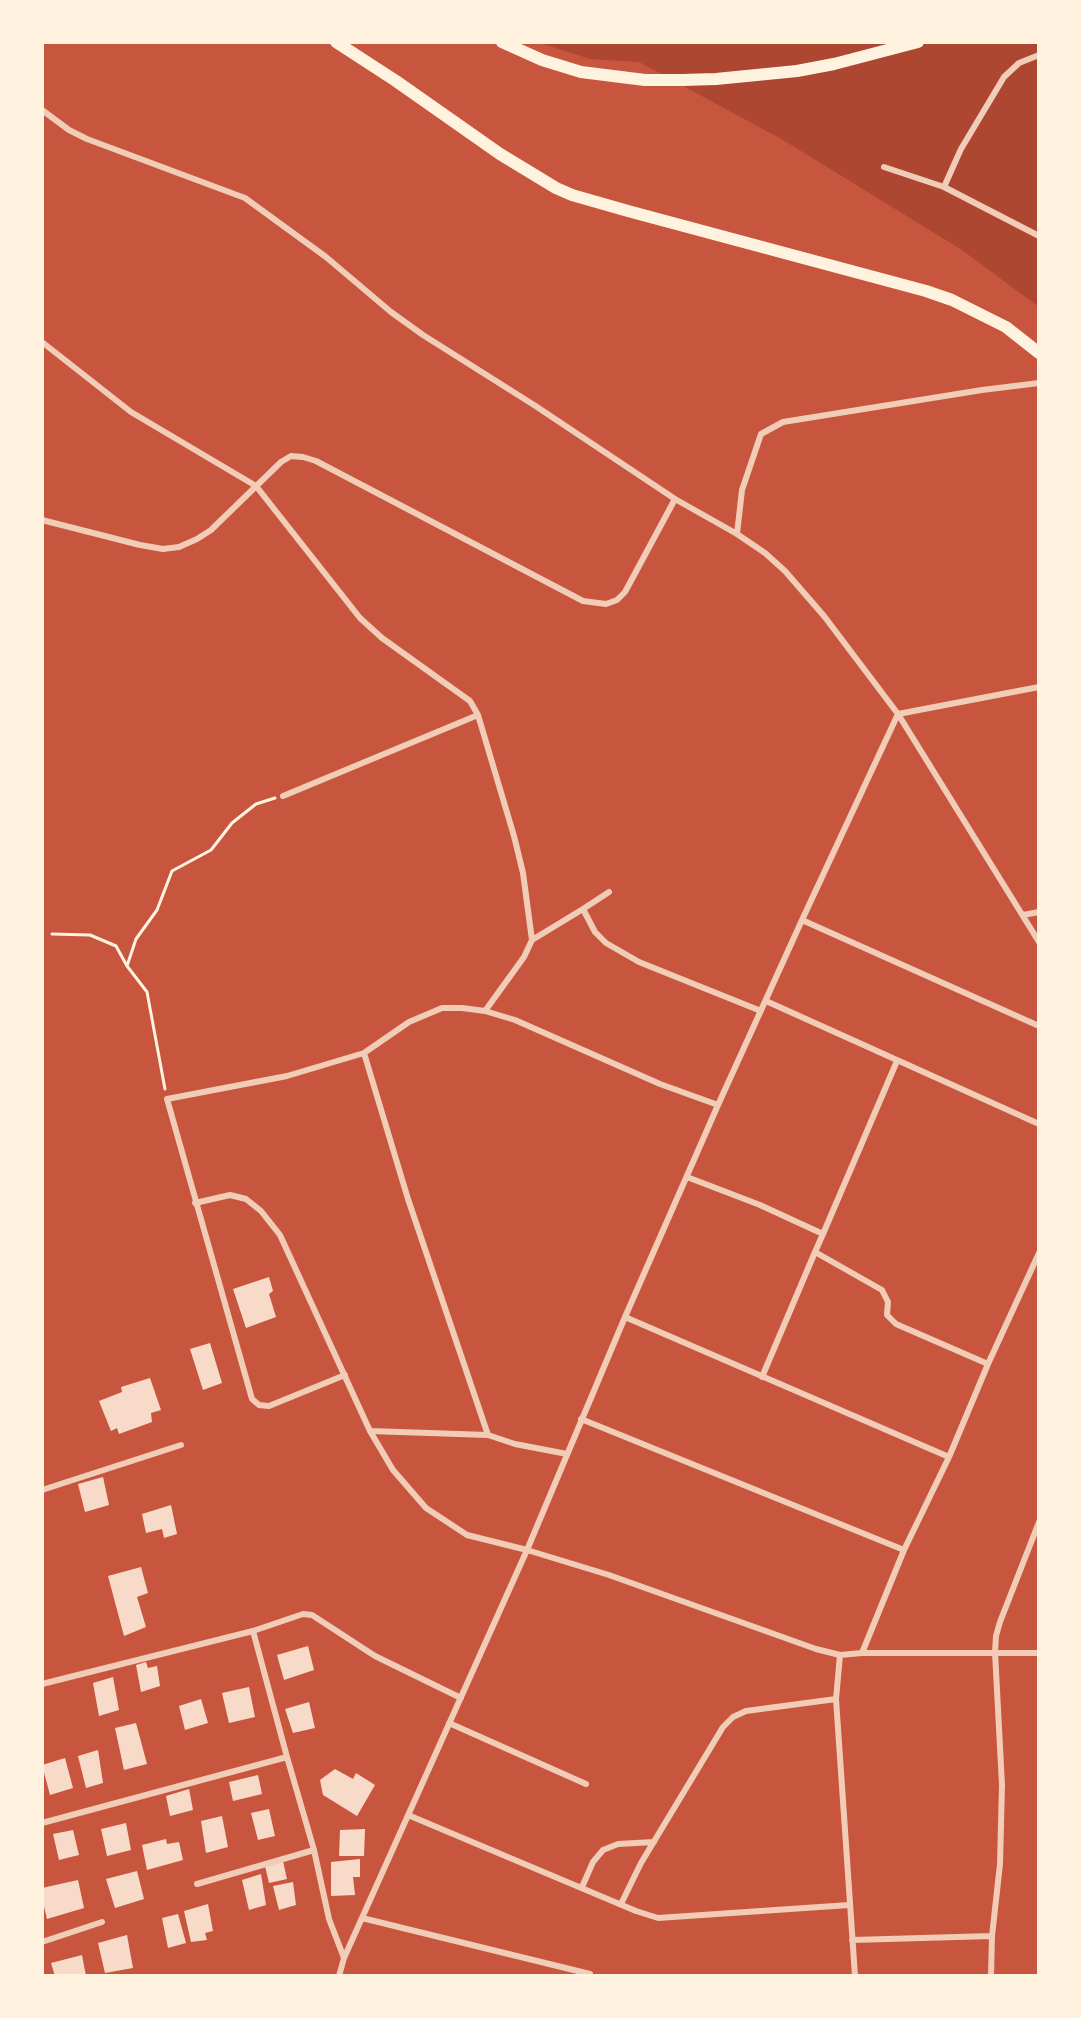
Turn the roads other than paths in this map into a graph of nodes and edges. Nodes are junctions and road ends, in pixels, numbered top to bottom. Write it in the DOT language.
graph roads {
  1 [pos="336,42"];
  2 [pos="502,42"];
  3 [pos="918,42"];
  4 [pos="1039,55"];
  5 [pos="42,110"];
  6 [pos="884,167"];
  7 [pos="944,187"];
  8 [pos="1039,236"];
  9 [pos="42,342"];
  10 [pos="1039,352"];
  11 [pos="1039,383"];
  12 [pos="256,486"];
  13 [pos="675,499"];
  14 [pos="42,520"];
  15 [pos="737,534"];
  16 [pos="1039,687"];
  17 [pos="898,714"];
  18 [pos="478,715"];
  19 [pos="283,795"];
  20 [pos="609,892"];
  21 [pos="583,909"];
  22 [pos="1039,912"];
  23 [pos="1023,915"];
  24 [pos="802,920"];
  25 [pos="532,940"];
  26 [pos="1039,942"];
  27 [pos="766,1001"];
  28 [pos="485,1011"];
  29 [pos="761,1011"];
  30 [pos="1039,1026"];
  31 [pos="364,1053"];
  32 [pos="897,1061"];
  33 [pos="718,1105"];
  34 [pos="1039,1124"];
  35 [pos="687,1177"];
  36 [pos="195,1203"];
  37 [pos="823,1234"];
  38 [pos="815,1252"];
  39 [pos="1039,1253"];
  40 [pos="1037,1261"];
  41 [pos="625,1317"];
  42 [pos="988,1364"];
  43 [pos="345,1375"];
  44 [pos="762,1377"];
  45 [pos="581,1419"];
  46 [pos="370,1431"];
  47 [pos="488,1435"];
  48 [pos="181,1445"];
  49 [pos="567,1454"];
  50 [pos="949,1457"];
  51 [pos="42,1490"];
  52 [pos="1039,1522"];
  53 [pos="527,1550"];
  54 [pos="904,1550"];
  55 [pos="253,1631"];
  56 [pos="995,1652"];
  57 [pos="862,1653"];
  58 [pos="1039,1653"];
  59 [pos="840,1655"];
  60 [pos="42,1684"];
  61 [pos="461,1698"];
  62 [pos="836,1699"];
  63 [pos="450,1723"];
  64 [pos="287,1757"];
  65 [pos="586,1784"];
  66 [pos="408,1815"];
  67 [pos="42,1823"];
  68 [pos="654,1842"];
  69 [pos="314,1850"];
  70 [pos="197,1884"];
  71 [pos="582,1887"];
  72 [pos="621,1904"];
  73 [pos="849,1905"];
  74 [pos="362,1918"];
  75 [pos="102,1922"];
  76 [pos="992,1936"];
  77 [pos="852,1940"];
  78 [pos="42,1942"];
  79 [pos="344,1958"];
  80 [pos="591,1974"];
  81 [pos="339,1976"];
  82 [pos="855,1976"];
  83 [pos="992,1976"];
  1 -- 10 [label="main road"];
  2 -- 3 [label="main road"];
  4 -- 7 [label="street"];
  5 -- 13 [label="street"];
  6 -- 7 [label="street"];
  7 -- 8 [label="street"];
  9 -- 12 [label="street"];
  11 -- 15 [label="street"];
  12 -- 13 [label="street"];
  12 -- 14 [label="street"];
  12 -- 18 [label="street"];
  13 -- 15 [label="street"];
  15 -- 17 [label="street"];
  16 -- 17 [label="street"];
  17 -- 23 [label="street"];
  17 -- 24 [label="street"];
  18 -- 19 [label="street"];
  18 -- 25 [label="street"];
  20 -- 21 [label="street"];
  21 -- 25 [label="street"];
  21 -- 29 [label="street"];
  22 -- 23 [label="street"];
  23 -- 26 [label="street"];
  24 -- 27 [label="street"];
  24 -- 30 [label="street"];
  25 -- 28 [label="street"];
  27 -- 29 [label="street"];
  27 -- 32 [label="street"];
  28 -- 31 [label="street"];
  28 -- 33 [label="street"];
  29 -- 33 [label="street"];
  31 -- 36 [label="street"];
  31 -- 47 [label="street"];
  32 -- 34 [label="street"];
  32 -- 37 [label="street"];
  33 -- 35 [label="street"];
  35 -- 37 [label="street"];
  35 -- 41 [label="street"];
  36 -- 43 [label="street"];
  36 -- 43 [label="street"];
  37 -- 38 [label="street"];
  38 -- 42 [label="street"];
  38 -- 44 [label="street"];
  39 -- 40 [label="street"];
  40 -- 42 [label="street"];
  41 -- 44 [label="street"];
  41 -- 45 [label="street"];
  42 -- 50 [label="street"];
  43 -- 46 [label="street"];
  44 -- 50 [label="street"];
  45 -- 49 [label="street"];
  45 -- 54 [label="street"];
  46 -- 47 [label="street"];
  46 -- 53 [label="street"];
  47 -- 49 [label="street"];
  48 -- 51 [label="street"];
  49 -- 53 [label="street"];
  50 -- 54 [label="street"];
  52 -- 56 [label="street"];
  53 -- 59 [label="street"];
  53 -- 61 [label="street"];
  54 -- 57 [label="street"];
  55 -- 60 [label="street"];
  55 -- 61 [label="street"];
  55 -- 64 [label="street"];
  56 -- 57 [label="street"];
  56 -- 58 [label="street"];
  56 -- 76 [label="street"];
  57 -- 59 [label="street"];
  59 -- 62 [label="street"];
  61 -- 63 [label="street"];
  62 -- 68 [label="street"];
  62 -- 73 [label="street"];
  63 -- 65 [label="street"];
  63 -- 66 [label="street"];
  64 -- 67 [label="street"];
  64 -- 69 [label="street"];
  66 -- 71 [label="street"];
  66 -- 74 [label="street"];
  68 -- 71 [label="street"];
  68 -- 72 [label="street"];
  69 -- 70 [label="street"];
  69 -- 79 [label="street"];
  71 -- 72 [label="street"];
  72 -- 73 [label="street"];
  73 -- 77 [label="street"];
  74 -- 79 [label="street"];
  74 -- 80 [label="street"];
  75 -- 78 [label="street"];
  76 -- 77 [label="street"];
  76 -- 83 [label="street"];
  77 -- 82 [label="street"];
  79 -- 81 [label="street"];
}
